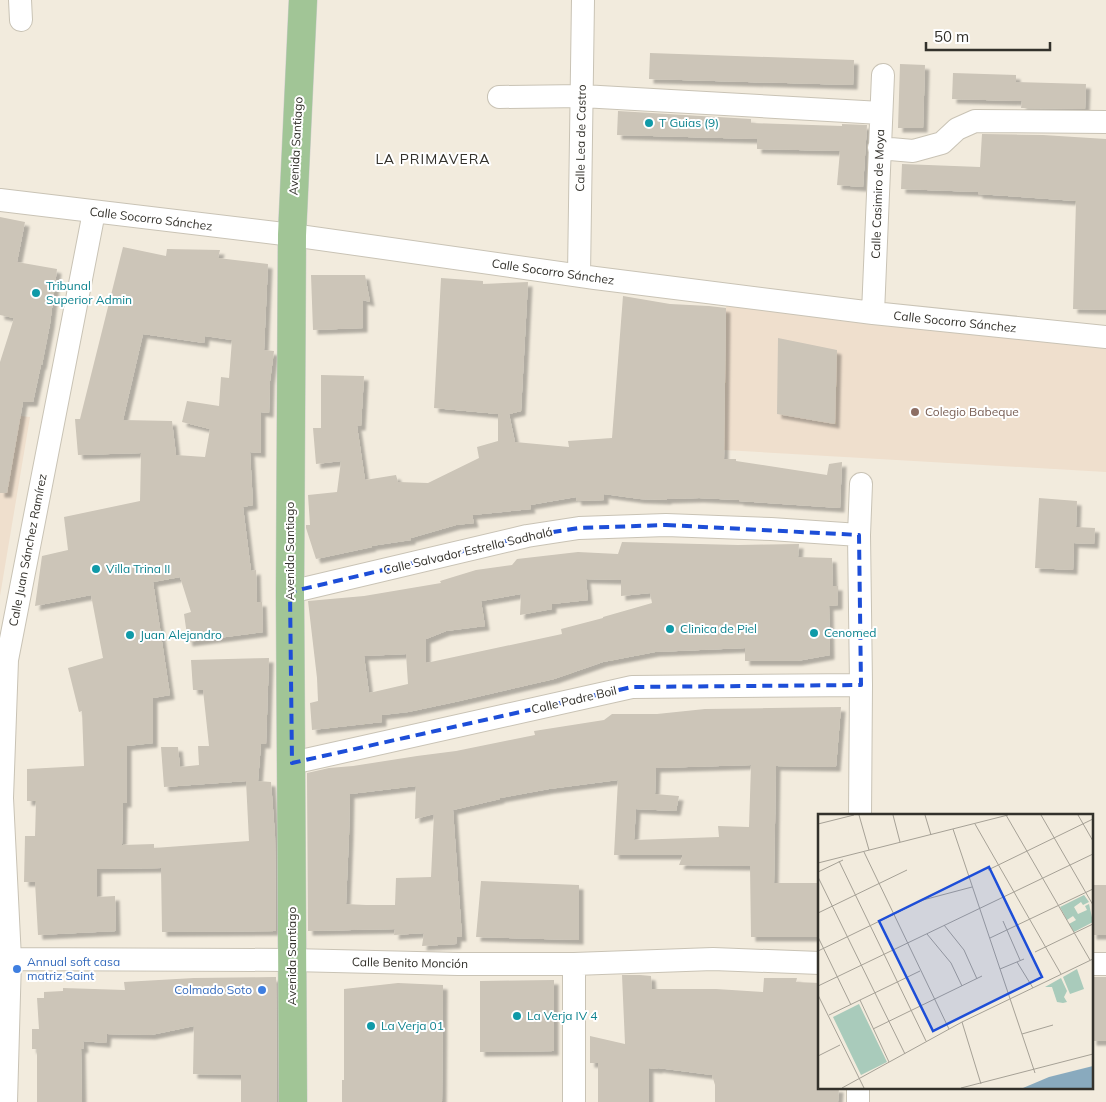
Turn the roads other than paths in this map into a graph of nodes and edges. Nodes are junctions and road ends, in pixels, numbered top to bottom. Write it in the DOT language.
graph roads {
  1 [pos="303,0"];
  2 [pos="583,0"];
  3 [pos="882,75"];
  4 [pos="582,96"];
  5 [pos="499,97"];
  6 [pos="881,113"];
  7 [pos="1106,122"];
  8 [pos="879,148"];
  9 [pos="0,200"];
  10 [pos="94,212"];
  11 [pos="292,235"];
  12 [pos="579,275"];
  13 [pos="873,313"];
  14 [pos="1106,337"];
  15 [pos="861,484"];
  16 [pos="859,535"];
  17 [pos="290,592"];
  18 [pos="861,684"];
  19 [pos="292,763"];
  20 [pos="860,814"];
  21 [pos="5,959"];
  22 [pos="292,960"];
  23 [pos="818,963"];
  24 [pos="574,964"];
  25 [pos="6,1102"];
  26 [pos="293,1102"];
  27 [pos="574,1102"];
  1 -- 11 [label="main road, Avenida Santiago"];
  2 -- 4 [label="street, Calle Lea de Castro"];
  3 -- 6 [label="street, Calle Casimiro de Moya"];
  4 -- 5 [label="street"];
  4 -- 6 [label="street"];
  4 -- 12 [label="street, Calle Lea de Castro"];
  6 -- 8 [label="street, Calle Casimiro de Moya"];
  7 -- 8 [label="street"];
  8 -- 13 [label="street, Calle Casimiro de Moya"];
  9 -- 10 [label="street, Calle Socorro Sánchez"];
  10 -- 11 [label="street, Calle Socorro Sánchez"];
  10 -- 21 [label="street, Calle Juan Sánchez Ramírez"];
  11 -- 12 [label="street, Calle Socorro Sánchez"];
  11 -- 17 [label="main road, Avenida Santiago"];
  12 -- 13 [label="street, Calle Socorro Sánchez"];
  13 -- 14 [label="street, Calle Socorro Sánchez"];
  15 -- 16 [label="street"];
  16 -- 17 [label="street, Calle Salvador Estrella Sadhalá"];
  16 -- 18 [label="street"];
  17 -- 19 [label="main road, Avenida Santiago"];
  18 -- 19 [label="street, Calle Padre Boil"];
  18 -- 20 [label="street"];
  19 -- 22 [label="main road, Avenida Santiago"];
  21 -- 22 [label="street, Calle Benito Monción"];
  21 -- 25 [label="street, Calle Juan Sánchez Ramírez"];
  22 -- 24 [label="street, Calle Benito Monción"];
  22 -- 26 [label="main road, Avenida Santiago"];
  23 -- 24 [label="street, Calle Benito Monción"];
  24 -- 27 [label="street"];
}
